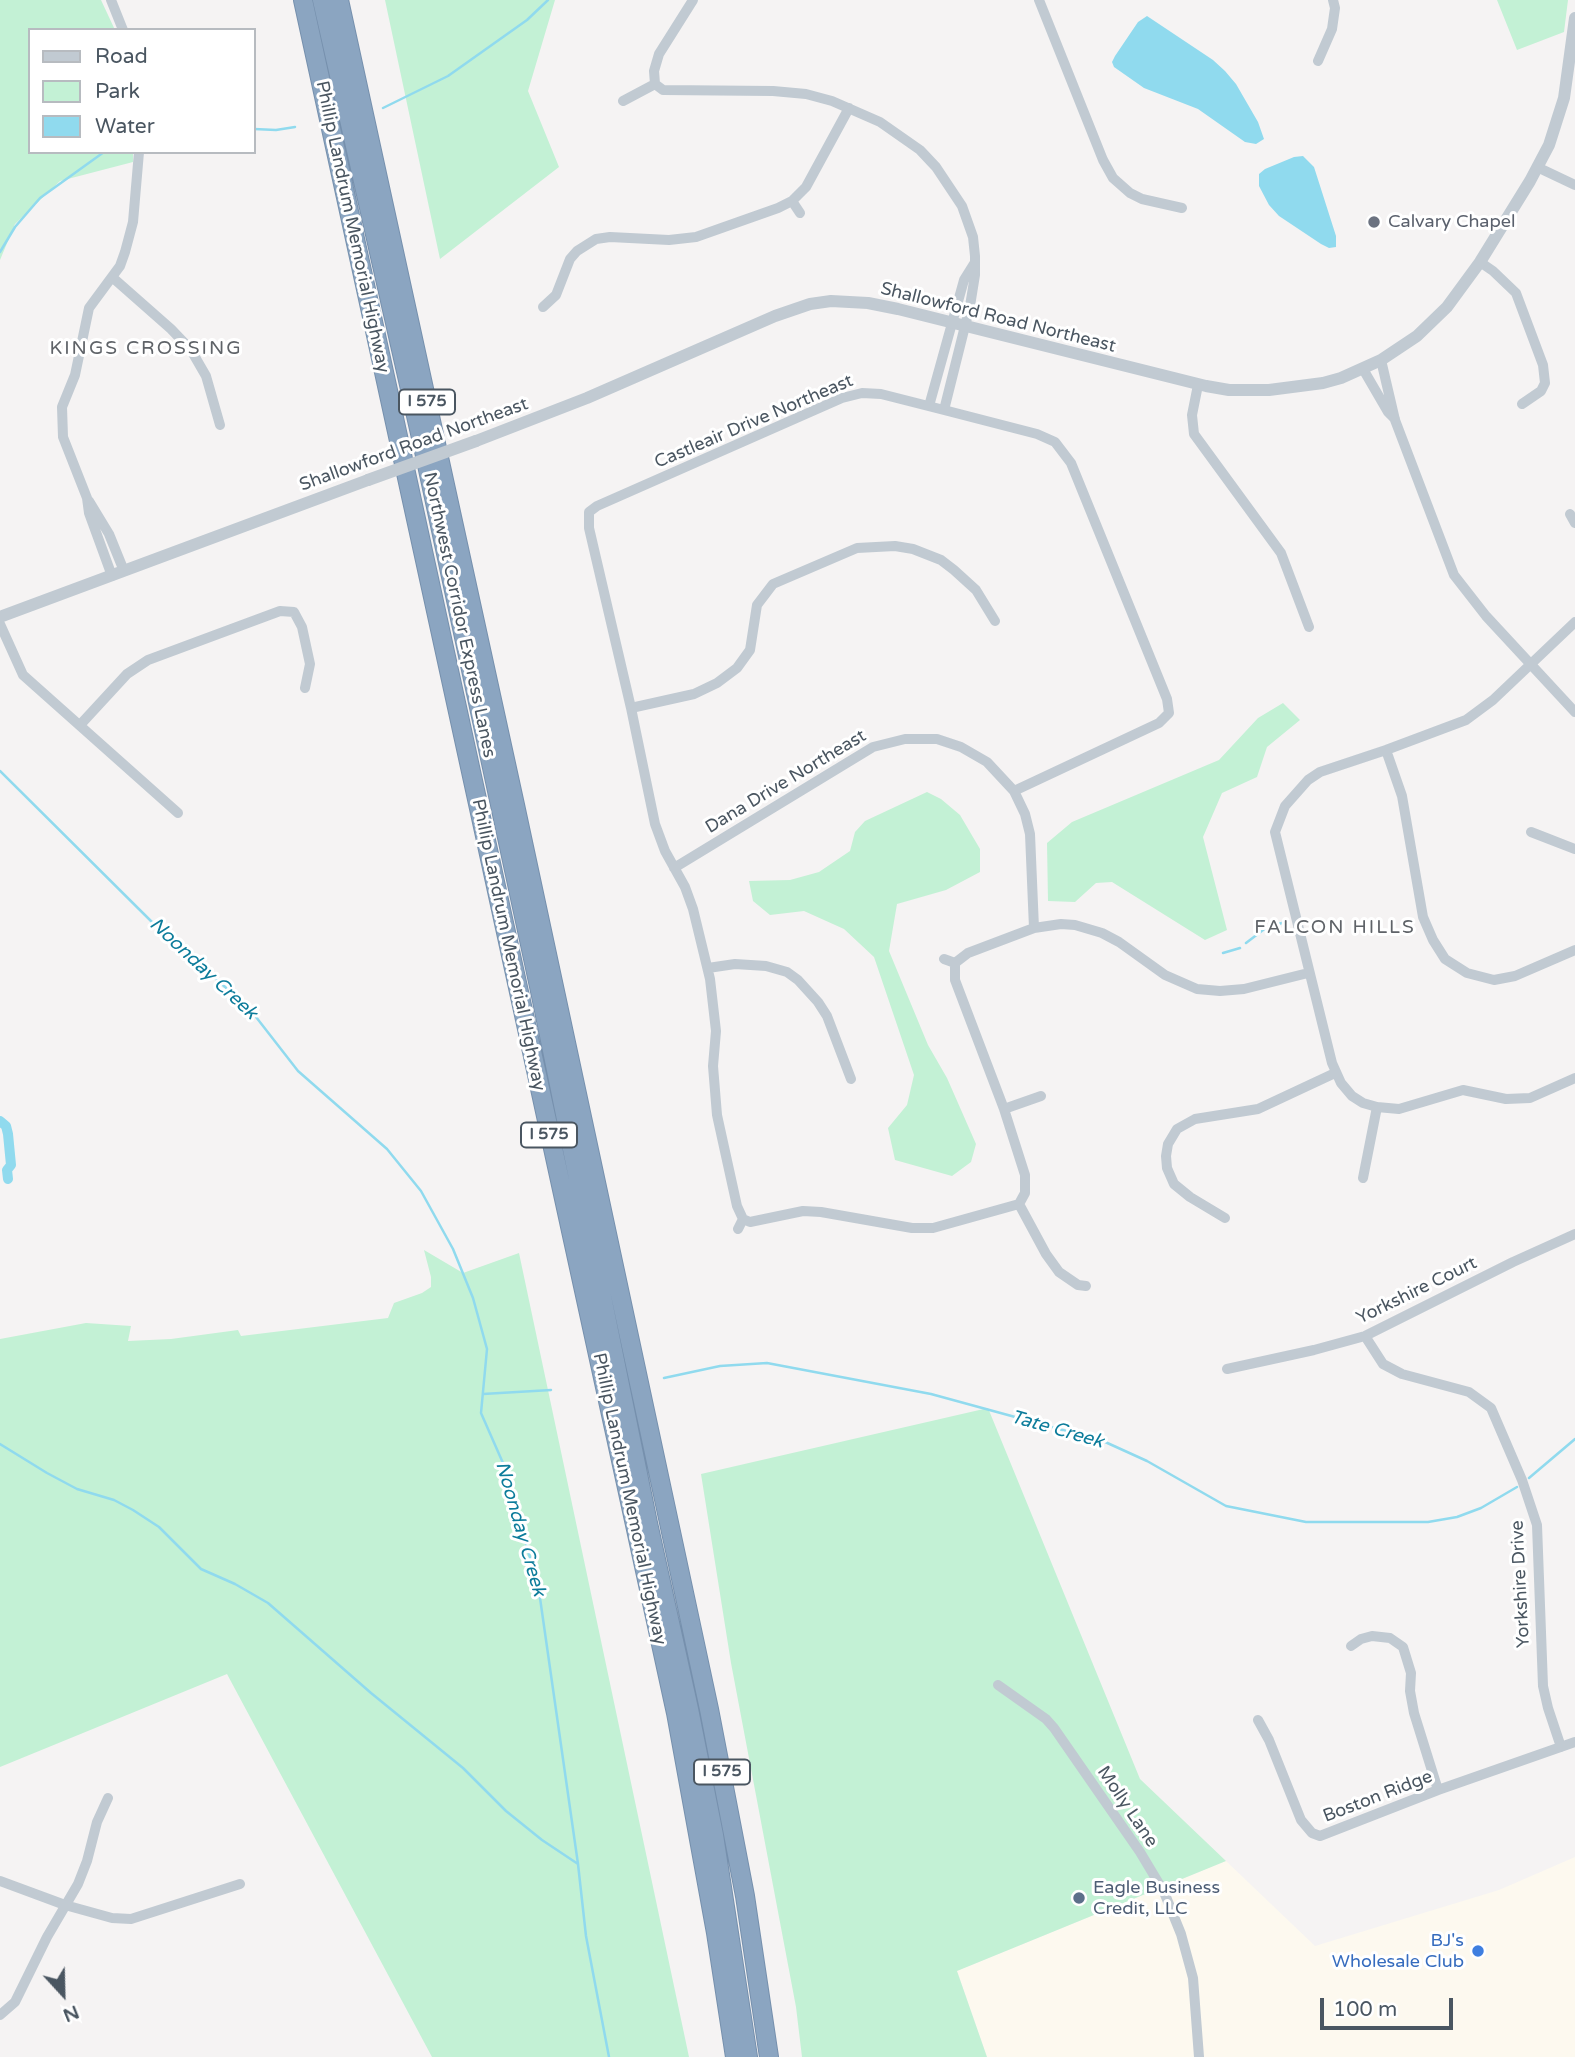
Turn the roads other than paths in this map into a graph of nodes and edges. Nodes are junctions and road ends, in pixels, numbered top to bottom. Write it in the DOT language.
graph roads {
  1 [pos="111,0"];
  2 [pos="303,0"];
  3 [pos="322,0"];
  4 [pos="339,0"];
  5 [pos="693,0"];
  6 [pos="1039,0"];
  7 [pos="1334,0"];
  8 [pos="1575,18"];
  9 [pos="122,28"];
  10 [pos="335,61"];
  11 [pos="1318,61"];
  12 [pos="655,84"];
  13 [pos="623,101"];
  14 [pos="849,108"];
  15 [pos="139,154"];
  16 [pos="1538,167"];
  17 [pos="1575,185"];
  18 [pos="792,201"];
  19 [pos="1182,208"];
  20 [pos="800,213"];
  21 [pos="1480,262"];
  22 [pos="975,264"];
  23 [pos="112,277"];
  24 [pos="543,307"];
  25 [pos="952,323"];
  26 [pos="965,327"];
  27 [pos="1381,360"];
  28 [pos="1363,369"];
  29 [pos="1198,385"];
  30 [pos="1522,404"];
  31 [pos="929,406"];
  32 [pos="944,410"];
  33 [pos="1395,420"];
  34 [pos="220,425"];
  35 [pos="118,573"];
  36 [pos="0,617"];
  37 [pos="995,621"];
  38 [pos="1575,621"];
  39 [pos="0,624"];
  40 [pos="1309,627"];
  41 [pos="1530,664"];
  42 [pos="305,688"];
  43 [pos="631,708"];
  44 [pos="1575,712"];
  45 [pos="80,725"];
  46 [pos="465,744"];
  47 [pos="1386,750"];
  48 [pos="1014,791"];
  49 [pos="178,813"];
  50 [pos="1531,832"];
  51 [pos="1575,849"];
  52 [pos="674,868"];
  53 [pos="1034,928"];
  54 [pos="1575,950"];
  55 [pos="944,959"];
  56 [pos="955,963"];
  57 [pos="708,968"];
  58 [pos="1308,974"];
  59 [pos="1335,1073"];
  60 [pos="1575,1078"];
  61 [pos="851,1079"];
  62 [pos="1041,1096"];
  63 [pos="1377,1107"];
  64 [pos="1004,1109"];
  65 [pos="1363,1178"];
  66 [pos="1019,1204"];
  67 [pos="1225,1218"];
  68 [pos="1575,1234"];
  69 [pos="1086,1286"];
  70 [pos="1365,1336"];
  71 [pos="1227,1369"];
  72 [pos="1351,1646"];
  73 [pos="998,1685"];
  74 [pos="1258,1720"];
  75 [pos="1575,1742"];
  76 [pos="1561,1747"];
  77 [pos="1438,1790"];
  78 [pos="108,1798"];
  79 [pos="0,1881"];
  80 [pos="240,1884"];
  81 [pos="65,1905"];
  82 [pos="0,2015"];
  83 [pos="734,2057"];
  84 [pos="748,2057"];
  85 [pos="769,2057"];
  86 [pos="1199,2057"];
  1 -- 9 [label="street"];
  2 -- 46 [label="highway, Phillip Landrum Memorial Highway / I 575"];
  3 -- 10 [label="highway, Northwest Corridor Express Lanes"];
  4 -- 85 [label="highway, Phillip Landrum Memorial Highway / I 575"];
  5 -- 12 [label="street"];
  6 -- 19 [label="street"];
  7 -- 11 [label="street"];
  8 -- 16 [label="street, Shallowford Road Northeast"];
  10 -- 46 [label="highway"];
  10 -- 84 [label="highway, Northwest Corridor Express Lanes"];
  12 -- 13 [label="street"];
  12 -- 14 [label="street"];
  14 -- 18 [label="street"];
  14 -- 22 [label="street"];
  15 -- 23 [label="street"];
  16 -- 17 [label="street"];
  16 -- 21 [label="street, Shallowford Road Northeast"];
  18 -- 20 [label="street"];
  18 -- 24 [label="street"];
  21 -- 27 [label="street, Shallowford Road Northeast"];
  21 -- 30 [label="street"];
  22 -- 25 [label="street"];
  22 -- 26 [label="street"];
  23 -- 34 [label="street"];
  23 -- 35 [label="street"];
  25 -- 26 [label="street, Shallowford Road Northeast"];
  25 -- 31 [label="street"];
  25 -- 35 [label="street, Shallowford Road Northeast, bridge"];
  26 -- 29 [label="street, Shallowford Road Northeast"];
  26 -- 32 [label="street"];
  27 -- 28 [label="street, Shallowford Road Northeast"];
  27 -- 33 [label="street"];
  28 -- 29 [label="street, Shallowford Road Northeast"];
  28 -- 33 [label="street"];
  29 -- 40 [label="street"];
  31 -- 32 [label="street, Castleair Drive Northeast"];
  31 -- 43 [label="street, Castleair Drive Northeast"];
  32 -- 48 [label="street, Castleair Drive Northeast"];
  33 -- 41 [label="street"];
  35 -- 36 [label="street, Shallowford Road Northeast"];
  37 -- 43 [label="street"];
  38 -- 41 [label="street"];
  39 -- 45 [label="street"];
  41 -- 44 [label="street"];
  41 -- 47 [label="street"];
  42 -- 45 [label="street"];
  43 -- 52 [label="street, Castleair Drive Northeast"];
  45 -- 49 [label="street"];
  46 -- 83 [label="highway, Phillip Landrum Memorial Highway / I 575"];
  47 -- 54 [label="street"];
  47 -- 58 [label="street"];
  48 -- 52 [label="street, Dana Drive Northeast"];
  48 -- 53 [label="street, Dana Drive Northeast"];
  50 -- 51 [label="street"];
  52 -- 57 [label="street, Castleair Drive Northeast"];
  53 -- 56 [label="street"];
  53 -- 58 [label="street"];
  55 -- 56 [label="street"];
  56 -- 64 [label="street"];
  57 -- 61 [label="street"];
  57 -- 66 [label="street, Castleair Drive Northeast"];
  58 -- 59 [label="street"];
  59 -- 63 [label="street"];
  59 -- 67 [label="street"];
  60 -- 63 [label="street"];
  62 -- 64 [label="street"];
  63 -- 65 [label="street"];
  64 -- 66 [label="street"];
  66 -- 69 [label="street"];
  68 -- 70 [label="street, Yorkshire Court"];
  70 -- 71 [label="street, Yorkshire Court"];
  70 -- 76 [label="street, Yorkshire Drive"];
  72 -- 77 [label="street"];
  73 -- 86 [label="street, Molly Lane"];
  74 -- 77 [label="street, Boston Ridge"];
  75 -- 76 [label="street, Boston Ridge"];
  76 -- 77 [label="street, Boston Ridge"];
  78 -- 81 [label="street"];
  79 -- 81 [label="street"];
  80 -- 81 [label="street"];
  81 -- 82 [label="street"];
}
